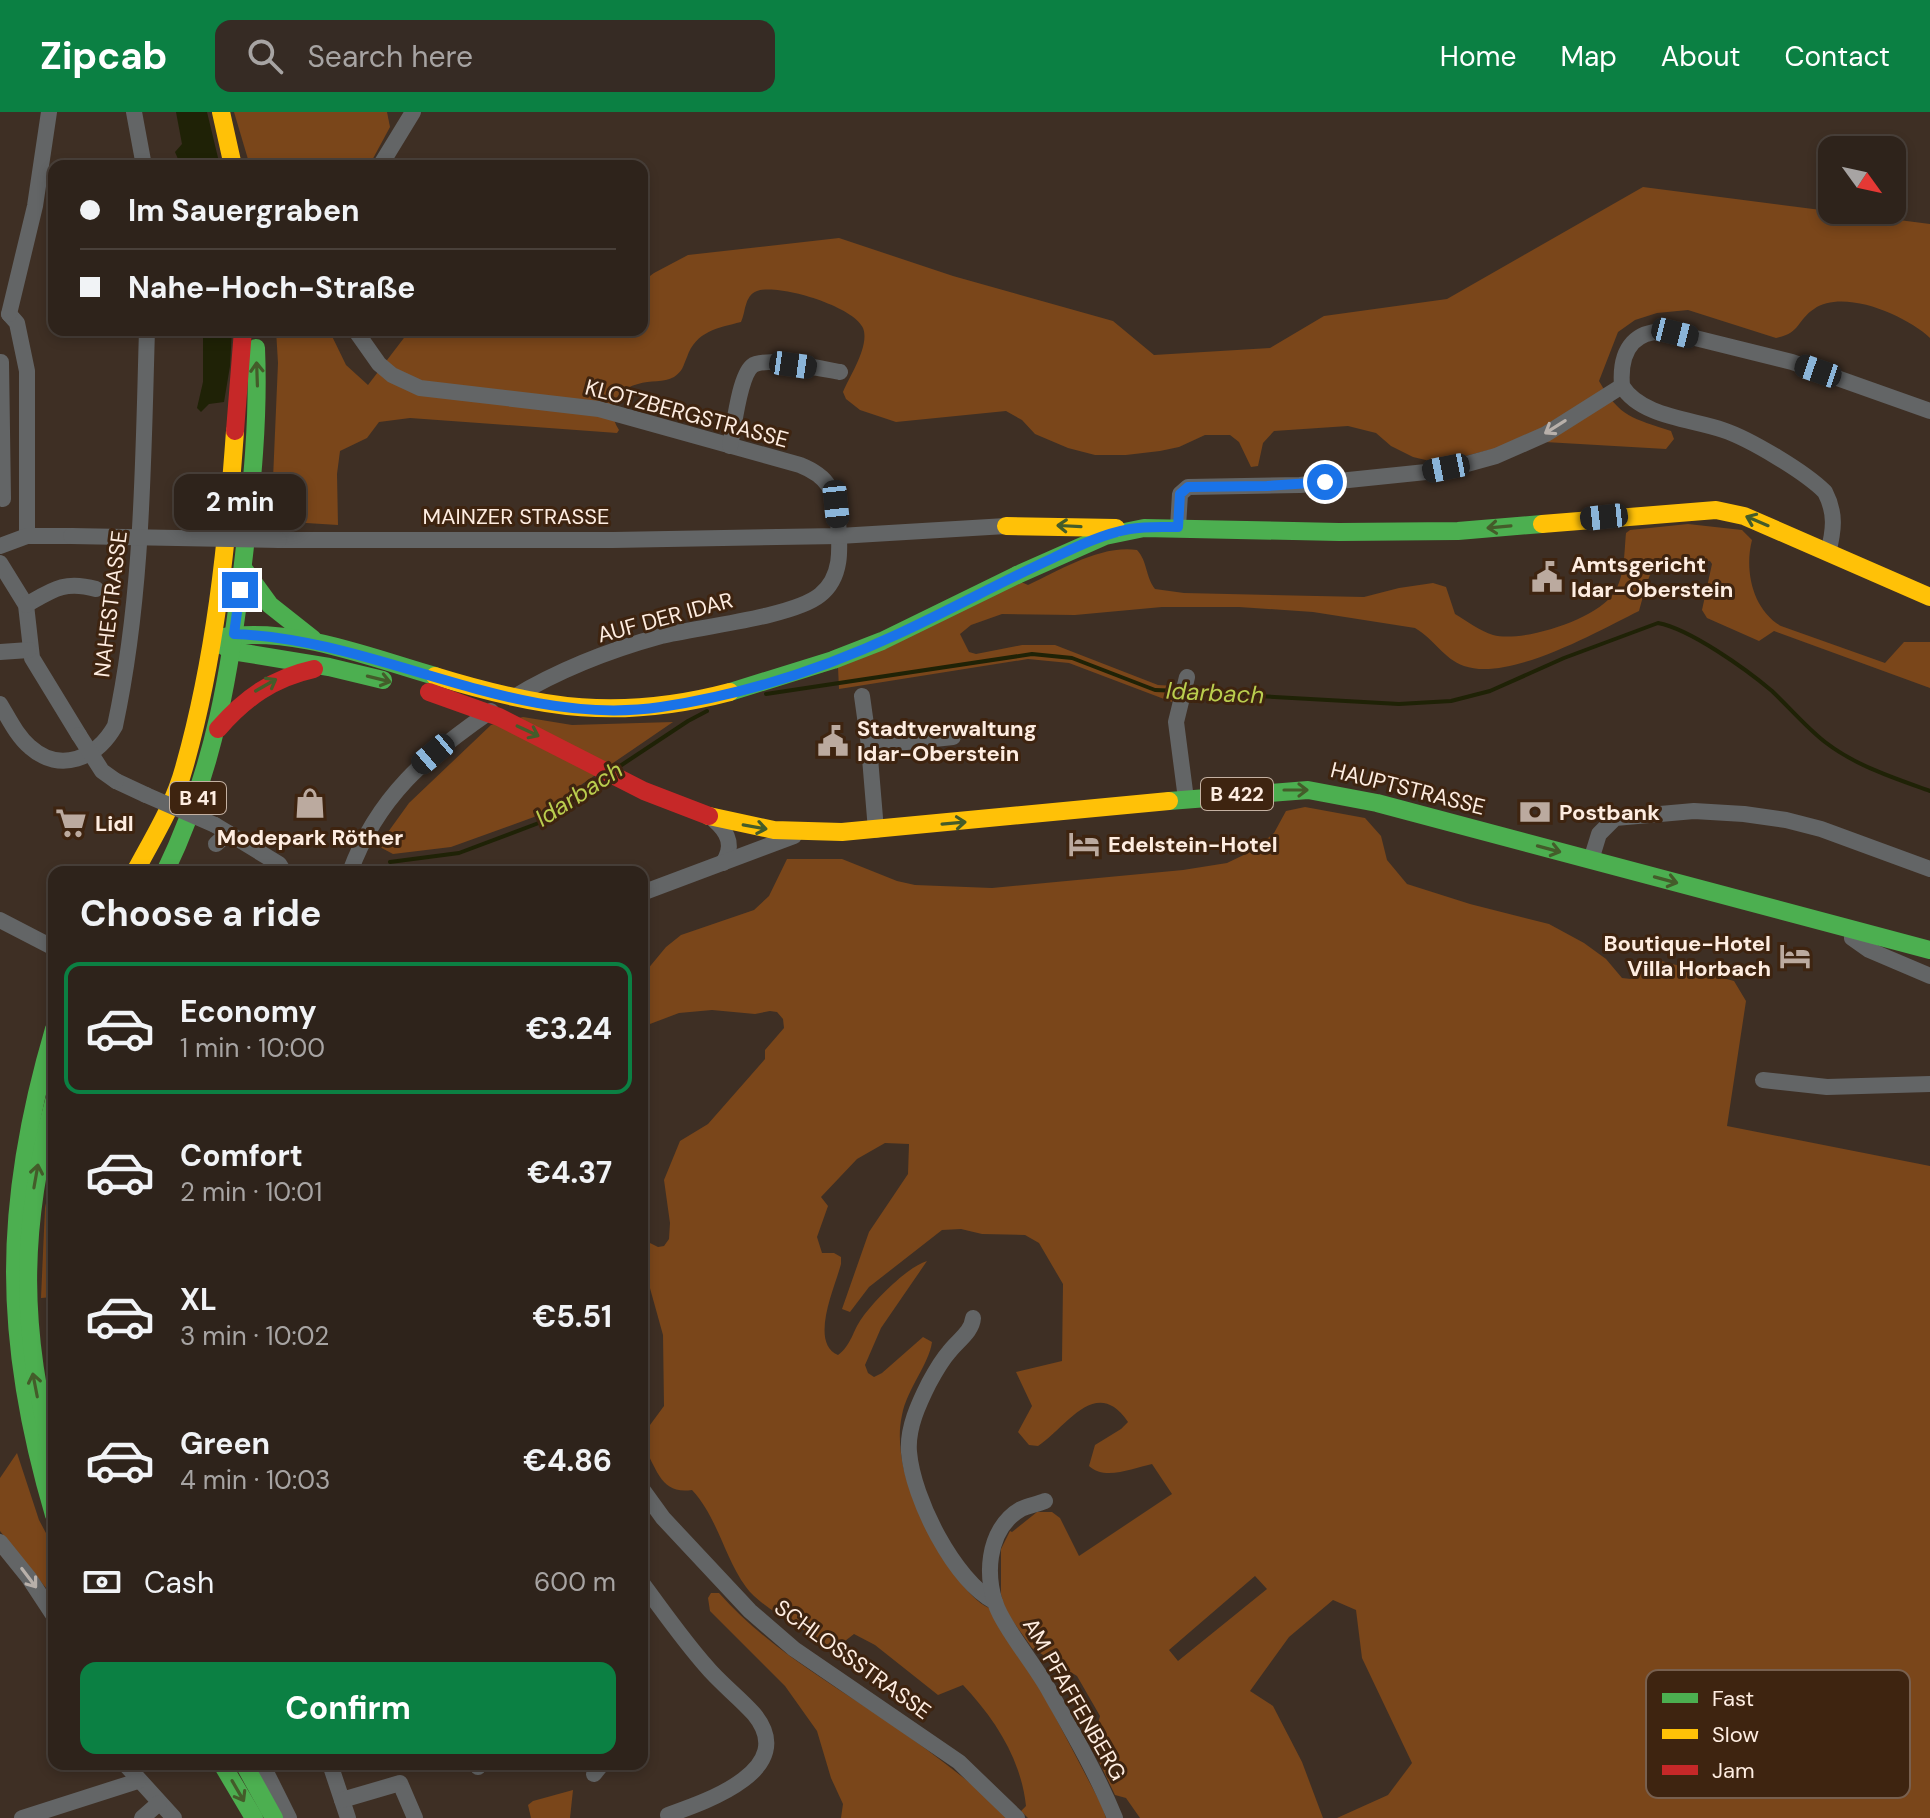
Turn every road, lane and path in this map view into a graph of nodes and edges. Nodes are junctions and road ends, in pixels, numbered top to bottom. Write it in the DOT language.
graph roads {
  1 [pos="49,112"];
  2 [pos="134,112"];
  3 [pos="221,112"];
  4 [pos="404,116"];
  5 [pos="143,160"];
  6 [pos="232,160"];
  7 [pos="383,160"];
  8 [pos="5,313"];
  9 [pos="147,336"];
  10 [pos="243,336"];
  11 [pos="254,336"];
  12 [pos="359,336"];
  13 [pos="11,365"];
  14 [pos="840,372"];
  15 [pos="1622,386"];
  16 [pos="1930,411"];
  17 [pos="730,446"];
  18 [pos="11,505"];
  19 [pos="1006,526"];
  20 [pos="1178,527"];
  21 [pos="1132,529"];
  22 [pos="27,536"];
  23 [pos="839,536"];
  24 [pos="0,546"];
  25 [pos="1828,553"];
  26 [pos="0,563"];
  27 [pos="243,568"];
  28 [pos="1017,575"];
  29 [pos="96,589"];
  30 [pos="1930,597"];
  31 [pos="26,605"];
  32 [pos="213,639"];
  33 [pos="233,643"];
  34 [pos="323,646"];
  35 [pos="29,650"];
  36 [pos="0,652"];
  37 [pos="329,667"];
  38 [pos="1186,681"];
  39 [pos="432,684"];
  40 [pos="862,696"];
  41 [pos="0,704"];
  42 [pos="218,729"];
  43 [pos="953,737"];
  44 [pos="869,746"];
  45 [pos="1186,799"];
  46 [pos="709,816"];
  47 [pos="876,830"];
  48 [pos="801,833"];
  49 [pos="1591,860"];
  50 [pos="723,863"];
  51 [pos="138,866"];
  52 [pos="168,866"];
  53 [pos="280,866"];
  54 [pos="353,866"];
  55 [pos="1930,869"];
  56 [pos="648,891"];
  57 [pos="0,920"];
  58 [pos="1853,929"];
  59 [pos="48,945"];
  60 [pos="1930,950"];
  61 [pos="1930,976"];
  62 [pos="48,1045"];
  63 [pos="1763,1080"];
  64 [pos="1930,1084"];
  65 [pos="48,1126"];
  66 [pos="973,1318"];
  67 [pos="48,1436"];
  68 [pos="648,1497"];
  69 [pos="48,1500"];
  70 [pos="1045,1501"];
  71 [pos="0,1542"];
  72 [pos="648,1591"];
  73 [pos="995,1602"];
  74 [pos="48,1607"];
  75 [pos="130,1770"];
  76 [pos="226,1770"];
  77 [pos="247,1770"];
  78 [pos="265,1770"];
  79 [pos="332,1770"];
  80 [pos="138,1781"];
  81 [pos="342,1800"];
  82 [pos="159,1803"];
  83 [pos="668,1815"];
  84 [pos="22,1818"];
  85 [pos="142,1818"];
  86 [pos="174,1818"];
  87 [pos="254,1818"];
  88 [pos="274,1818"];
  89 [pos="289,1818"];
  90 [pos="348,1818"];
  91 [pos="415,1818"];
  92 [pos="1017,1818"];
  93 [pos="1115,1818"];
  1 -- 8 [label="street"];
  2 -- 5 [label="street"];
  3 -- 6 [label="main road"];
  4 -- 7 [label="street"];
  8 -- 13 [label="street"];
  9 -- 41 [label="street, NAHESTRASSE"];
  10 -- 32 [label="main road, B 41"];
  27 -- 11 [label="main road, B 41, one-way"];
  12 -- 17 [label="street, KLOTZBERGSTRASSE"];
  13 -- 18 [label="street"];
  13 -- 18 [label="street"];
  14 -- 17 [label="street"];
  15 -- 16 [label="street"];
  15 -- 20 [label="street, one-way"];
  15 -- 25 [label="street"];
  17 -- 23 [label="street, KLOTZBERGSTRASSE"];
  18 -- 22 [label="street"];
  21 -- 19 [label="main road, one-way"];
  19 -- 23 [label="street, MAINZER STRASSE"];
  19 -- 28 [label="main road"];
  20 -- 21 [label="main road, B 422"];
  25 -- 20 [label="main road, B 422, one-way"];
  21 -- 28 [label="main road, B 422"];
  22 -- 23 [label="street, MAINZER STRASSE, bridge"];
  22 -- 24 [label="street"];
  23 -- 54 [label="street, AUF DER IDAR"];
  25 -- 30 [label="main road, B 422"];
  26 -- 31 [label="street"];
  27 -- 33 [label="main road, B 41"];
  27 -- 34 [label="main road"];
  28 -- 39 [label="main road, B 422, bridge"];
  29 -- 31 [label="street"];
  31 -- 35 [label="street"];
  32 -- 33 [label="main road"];
  32 -- 51 [label="main road, B 41"];
  33 -- 34 [label="main road, B 422"];
  33 -- 37 [label="main road, B 422"];
  33 -- 42 [label="main road, B 41"];
  34 -- 39 [label="main road, B 422"];
  35 -- 36 [label="street"];
  35 -- 53 [label="street, bridge"];
  37 -- 39 [label="main road, B 422, one-way"];
  42 -- 37 [label="main road, one-way"];
  38 -- 45 [label="street"];
  39 -- 46 [label="main road, B 422, one-way, bridge"];
  40 -- 44 [label="street"];
  42 -- 52 [label="main road, B 41"];
  43 -- 44 [label="street"];
  44 -- 47 [label="street"];
  47 -- 45 [label="main road, HAUPTSTRASSE / B 422, one-way"];
  45 -- 49 [label="main road, HAUPTSTRASSE / B 422, one-way"];
  46 -- 48 [label="main road, B 422, one-way"];
  46 -- 50 [label="street"];
  47 -- 48 [label="main road, HAUPTSTRASSE / B 422"];
  48 -- 50 [label="street, HAUPTSTRASSE"];
  49 -- 55 [label="street"];
  49 -- 58 [label="main road, HAUPTSTRASSE / B 422, one-way"];
  50 -- 56 [label="street, HAUPTSTRASSE"];
  57 -- 59 [label="street"];
  58 -- 60 [label="main road, HAUPTSTRASSE / B 422"];
  58 -- 61 [label="street"];
  62 -- 69 [label="main road"];
  63 -- 64 [label="street"];
  67 -- 65 [label="main road, one-way"];
  66 -- 73 [label="street, AM PFAFFENBERG"];
  68 -- 92 [label="street, SCHLOSSSTRASSE"];
  70 -- 73 [label="street, AM PFAFFENBERG"];
  71 -- 74 [label="street, one-way"];
  72 -- 83 [label="street"];
  73 -- 93 [label="street, AM PFAFFENBERG"];
  75 -- 80 [label="street"];
  76 -- 87 [label="main road, one-way"];
  77 -- 88 [label="main road"];
  78 -- 89 [label="street"];
  79 -- 81 [label="street"];
  80 -- 82 [label="street"];
  80 -- 84 [label="street"];
  81 -- 90 [label="street"];
  81 -- 91 [label="street"];
  82 -- 85 [label="street"];
  82 -- 86 [label="street"];
}
